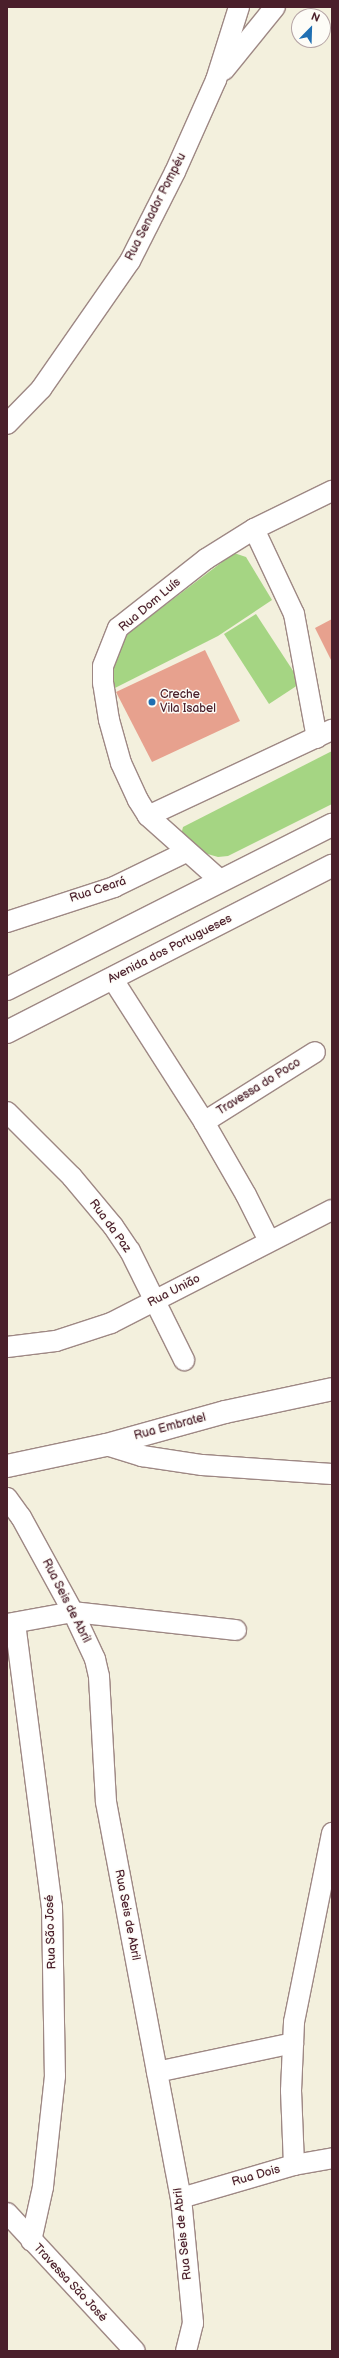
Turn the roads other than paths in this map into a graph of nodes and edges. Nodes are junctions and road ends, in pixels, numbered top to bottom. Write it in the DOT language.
graph roads {
  1 [pos="239,7"];
  2 [pos="275,7"];
  3 [pos="216,80"];
  4 [pos="7,424"];
  5 [pos="332,491"];
  6 [pos="254,529"];
  7 [pos="324,734"];
  8 [pos="148,816"];
  9 [pos="332,825"];
  10 [pos="186,852"];
  11 [pos="332,866"];
  12 [pos="220,881"];
  13 [pos="147,918"];
  14 [pos="7,922"];
  15 [pos="112,978"];
  16 [pos="7,989"];
  17 [pos="7,1002"];
  18 [pos="11,1025"];
  19 [pos="315,1052"];
  20 [pos="7,1112"];
  21 [pos="204,1122"];
  22 [pos="332,1210"];
  23 [pos="269,1241"];
  24 [pos="154,1301"];
  25 [pos="7,1346"];
  26 [pos="184,1360"];
  27 [pos="332,1389"];
  28 [pos="106,1445"];
  29 [pos="7,1466"];
  30 [pos="332,1474"];
  31 [pos="7,1498"];
  32 [pos="74,1612"];
  33 [pos="11,1624"];
  34 [pos="236,1630"];
  35 [pos="332,1833"];
  36 [pos="293,2043"];
  37 [pos="157,2072"];
  38 [pos="332,2158"];
  39 [pos="294,2164"];
  40 [pos="180,2198"];
  41 [pos="7,2213"];
  42 [pos="31,2241"];
  43 [pos="135,2351"];
  44 [pos="186,2351"];
  1 -- 3 [label="street, Rua Senador Pompéu"];
  2 -- 3 [label="street"];
  3 -- 4 [label="street, Rua Senador Pompéu"];
  5 -- 6 [label="street, Rua Dom Luís"];
  6 -- 7 [label="street"];
  6 -- 8 [label="street, Rua Dom Luís"];
  7 -- 8 [label="street"];
  8 -- 10 [label="street, Rua Dom Luís"];
  9 -- 12 [label="main road"];
  10 -- 12 [label="street, Rua Dom Luís"];
  10 -- 14 [label="street, Rua Ceará"];
  11 -- 15 [label="main road, Avenida dos Portugueses"];
  12 -- 13 [label="main road"];
  13 -- 16 [label="main road"];
  13 -- 17 [label="main road"];
  15 -- 18 [label="main road, Avenida dos Portugueses"];
  15 -- 21 [label="street"];
  19 -- 21 [label="street, Travessa do Poco"];
  20 -- 24 [label="street, Rua da Paz"];
  21 -- 23 [label="street"];
  22 -- 23 [label="street, Rua União"];
  23 -- 24 [label="street, Rua União"];
  24 -- 25 [label="street, Rua União"];
  24 -- 26 [label="street, Rua da Paz"];
  27 -- 28 [label="main road, Rua Embratel"];
  28 -- 29 [label="main road, Rua Embratel"];
  28 -- 30 [label="street"];
  31 -- 32 [label="street, Rua Seis de Abril"];
  32 -- 33 [label="street"];
  32 -- 34 [label="street"];
  32 -- 37 [label="street, Rua Seis de Abril"];
  33 -- 42 [label="street, Rua São José"];
  35 -- 36 [label="street"];
  36 -- 37 [label="street"];
  36 -- 39 [label="street"];
  37 -- 40 [label="street, Rua Seis de Abril"];
  38 -- 39 [label="street, Rua Dois"];
  39 -- 40 [label="street, Rua Dois"];
  40 -- 44 [label="street, Rua Seis de Abril"];
  41 -- 42 [label="street, Travessa São José"];
  42 -- 43 [label="street, Travessa São José"];
}
